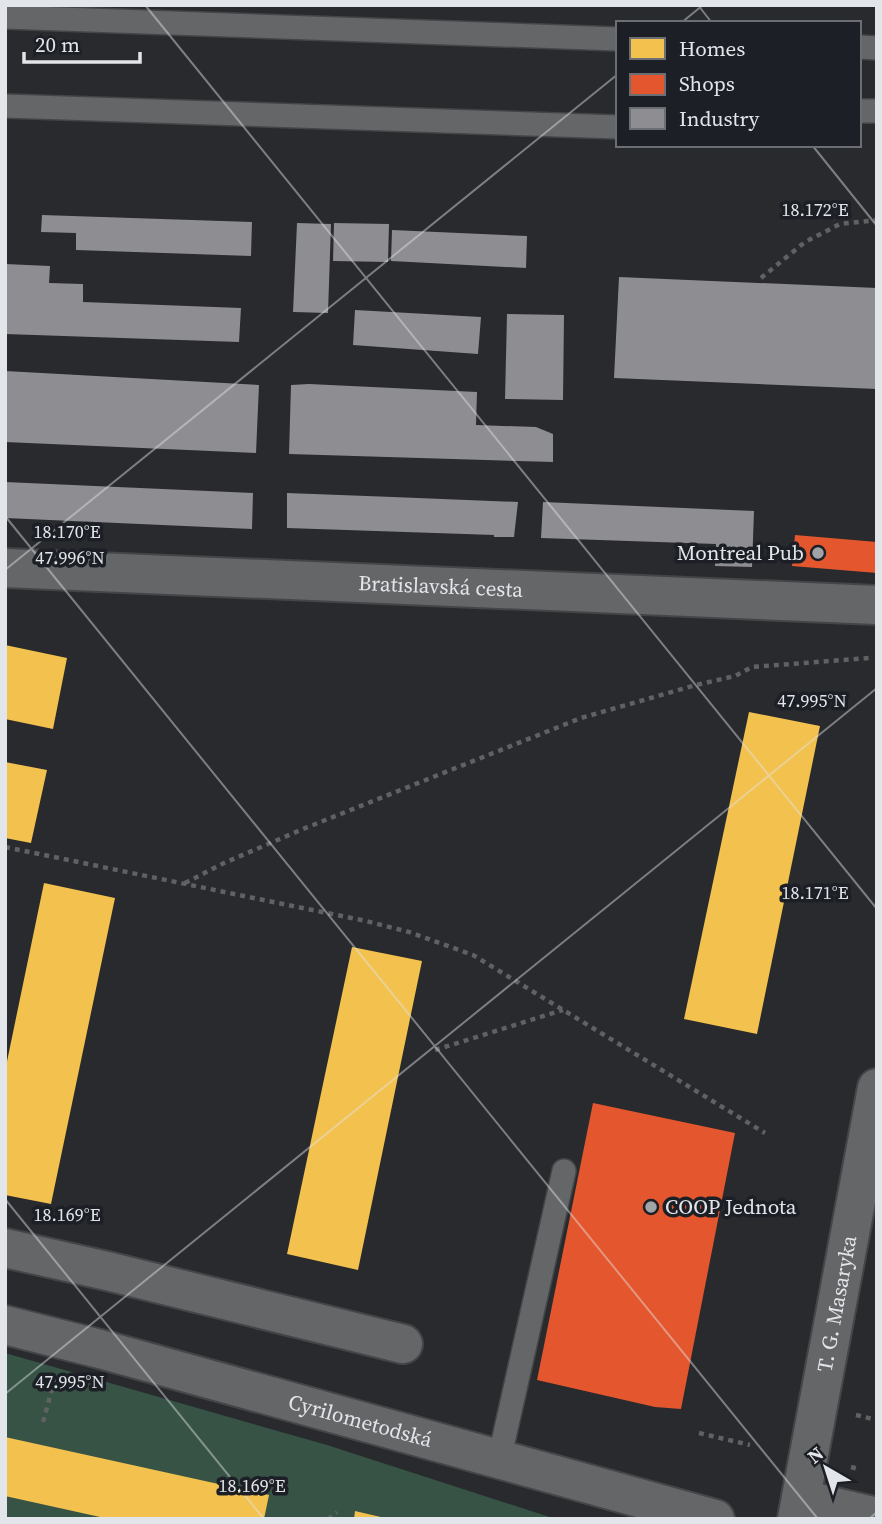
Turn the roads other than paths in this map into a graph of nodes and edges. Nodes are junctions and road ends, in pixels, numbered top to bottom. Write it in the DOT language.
graph roads {
  1 [pos="5,17"];
  2 [pos="616,38"];
  3 [pos="5,106"];
  4 [pos="616,127"];
  5 [pos="5,568"];
  6 [pos="877,605"];
  7 [pos="877,1088"];
  8 [pos="872,1141"];
  9 [pos="564,1171"];
  10 [pos="5,1248"];
  11 [pos="5,1325"];
  12 [pos="403,1344"];
  13 [pos="499,1460"];
  14 [pos="799,1509"];
  15 [pos="877,1517"];
  16 [pos="715,1519"];
  1 -- 2 [label="lane"];
  3 -- 4 [label="lane"];
  5 -- 6 [label="street, Bratislavská cesta"];
  7 -- 8 [label="street, T. G. Masaryka"];
  8 -- 14 [label="street, T. G. Masaryka"];
  9 -- 13 [label="lane"];
  10 -- 12 [label="street"];
  11 -- 13 [label="street, Cyrilometodská"];
  13 -- 16 [label="street, Cyrilometodská"];
  14 -- 15 [label="street"];
}
